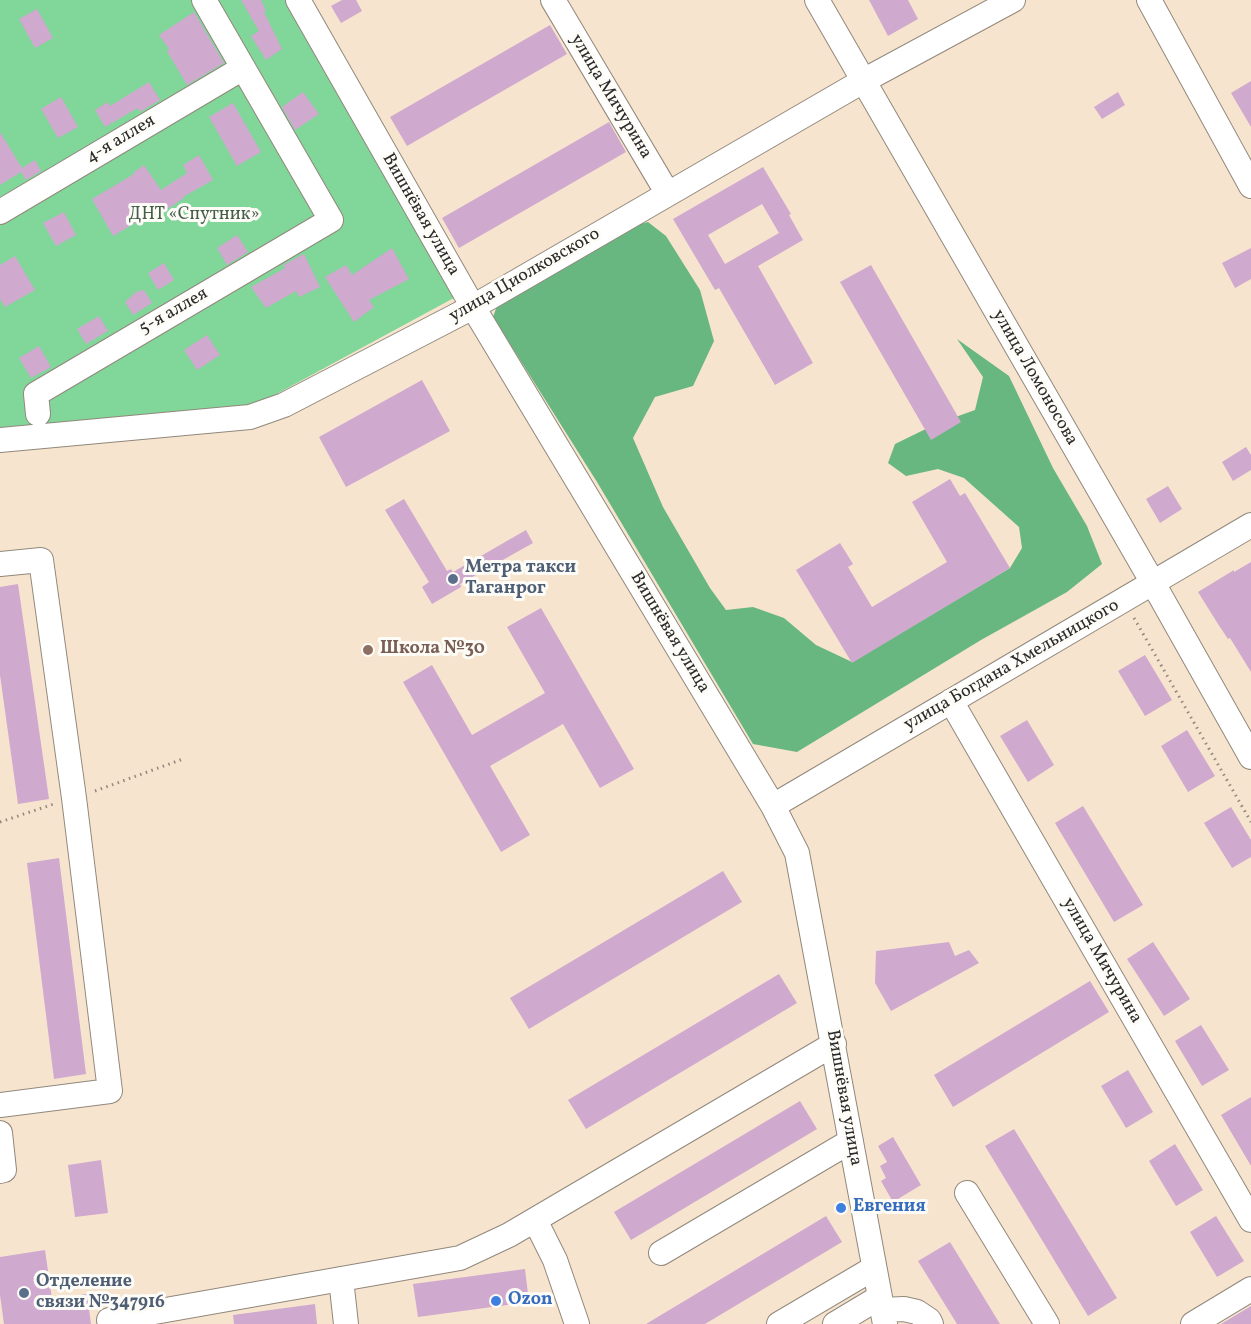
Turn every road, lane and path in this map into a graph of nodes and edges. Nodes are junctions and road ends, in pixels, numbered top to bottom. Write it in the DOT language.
graph roads {
  1 [pos="204,0"];
  2 [pos="298,0"];
  3 [pos="553,0"];
  4 [pos="817,0"];
  5 [pos="1013,0"];
  6 [pos="1149,0"];
  7 [pos="243,68"];
  8 [pos="863,81"];
  9 [pos="1251,186"];
  10 [pos="668,194"];
  11 [pos="0,212"];
  12 [pos="473,307"];
  13 [pos="38,414"];
  14 [pos="0,440"];
  15 [pos="1251,525"];
  16 [pos="0,564"];
  17 [pos="1153,583"];
  18 [pos="1133,617"];
  19 [pos="951,701"];
  20 [pos="1251,757"];
  21 [pos="772,806"];
  22 [pos="1251,822"];
  23 [pos="834,1044"];
  24 [pos="0,1105"];
  25 [pos="0,1133"];
  26 [pos="851,1141"];
  27 [pos="0,1171"];
  28 [pos="967,1193"];
  29 [pos="1247,1206"];
  30 [pos="535,1220"];
  31 [pos="661,1253"];
  32 [pos="874,1268"];
  33 [pos="340,1280"];
  34 [pos="1251,1289"];
  35 [pos="882,1311"];
  36 [pos="109,1320"];
  37 [pos="346,1324"];
  38 [pos="577,1324"];
  39 [pos="779,1324"];
  40 [pos="836,1324"];
  41 [pos="931,1324"];
  42 [pos="1047,1324"];
  43 [pos="1193,1324"];
  1 -- 7 [label="street"];
  2 -- 12 [label="street, Вишнёвая улица"];
  3 -- 10 [label="street, улица Мичурина"];
  4 -- 8 [label="street, улица Ломоносова"];
  5 -- 8 [label="street, улица Циолковского"];
  6 -- 9 [label="street"];
  7 -- 11 [label="street, 4-я аллея"];
  7 -- 13 [label="street, 5-я аллея"];
  8 -- 10 [label="street, улица Циолковского"];
  8 -- 17 [label="street, улица Ломоносова"];
  10 -- 12 [label="street, улица Циолковского"];
  12 -- 14 [label="street, улица Циолковского"];
  12 -- 21 [label="street, Вишнёвая улица"];
  15 -- 17 [label="street, улица Богдана Хмельницкого"];
  16 -- 24 [label="street"];
  17 -- 19 [label="street, улица Богдана Хмельницкого"];
  17 -- 20 [label="street, улица Ломоносова"];
  18 -- 22 [label="path"];
  19 -- 21 [label="street, улица Богдана Хмельницкого"];
  19 -- 29 [label="street, улица Мичурина"];
  21 -- 23 [label="street, Вишнёвая улица"];
  23 -- 26 [label="street, Вишнёвая улица"];
  23 -- 30 [label="street"];
  25 -- 27 [label="street"];
  26 -- 31 [label="street"];
  26 -- 32 [label="street, Вишнёвая улица"];
  28 -- 42 [label="street"];
  30 -- 33 [label="street"];
  30 -- 38 [label="street"];
  32 -- 35 [label="street, Вишнёвая улица"];
  32 -- 39 [label="street"];
  33 -- 36 [label="street"];
  33 -- 37 [label="street"];
  34 -- 43 [label="street"];
  35 -- 40 [label="street"];
  35 -- 41 [label="street"];
}
